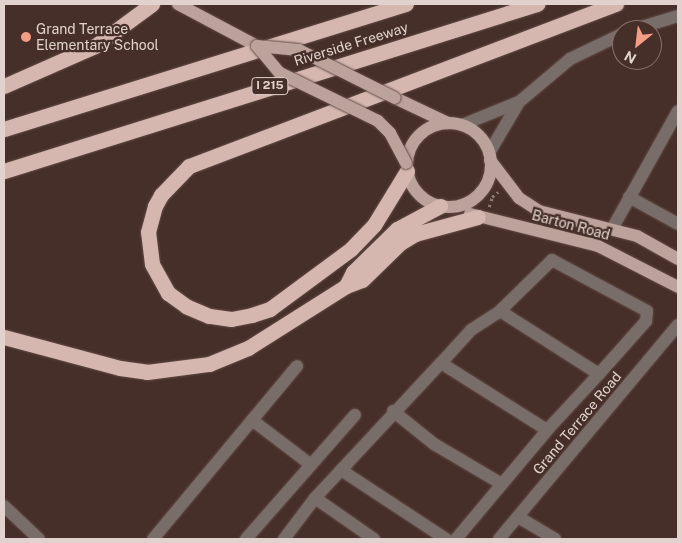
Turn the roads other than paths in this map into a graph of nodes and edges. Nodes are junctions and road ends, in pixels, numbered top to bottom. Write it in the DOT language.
graph roads {
  1 [pos="152,4"];
  2 [pos="178,4"];
  3 [pos="406,4"];
  4 [pos="537,4"];
  5 [pos="616,4"];
  6 [pos="678,16"];
  7 [pos="662,21"];
  8 [pos="612,39"];
  9 [pos="257,46"];
  10 [pos="4,86"];
  11 [pos="519,102"];
  12 [pos="678,111"];
  13 [pos="448,123"];
  14 [pos="462,125"];
  15 [pos="4,129"];
  16 [pos="490,156"];
  17 [pos="407,167"];
  18 [pos="4,171"];
  19 [pos="629,196"];
  20 [pos="445,207"];
  21 [pos="484,212"];
  22 [pos="678,224"];
  23 [pos="612,229"];
  24 [pos="678,259"];
  25 [pos="346,286"];
  26 [pos="678,286"];
  27 [pos="500,311"];
  28 [pos="678,325"];
  29 [pos="4,336"];
  30 [pos="441,363"];
  31 [pos="297,366"];
  32 [pos="598,374"];
  33 [pos="393,411"];
  34 [pos="355,415"];
  35 [pos="252,420"];
  36 [pos="547,430"];
  37 [pos="311,465"];
  38 [pos="341,470"];
  39 [pos="502,484"];
  40 [pos="315,498"];
  41 [pos="4,506"];
  42 [pos="518,517"];
  43 [pos="39,539"];
  44 [pos="153,539"];
  45 [pos="246,539"];
  46 [pos="284,539"];
  47 [pos="374,539"];
  48 [pos="446,539"];
  49 [pos="456,539"];
  50 [pos="499,539"];
  51 [pos="555,539"];
  1 -- 10 [label="highway"];
  2 -- 9 [label="main road"];
  3 -- 15 [label="highway, Riverside Freeway"];
  4 -- 18 [label="highway, Riverside Freeway / I 215"];
  5 -- 17 [label="highway"];
  6 -- 7 [label="street"];
  8 -- 11 [label="street"];
  9 -- 13 [label="main road, bridge"];
  9 -- 17 [label="main road, bridge"];
  11 -- 14 [label="street"];
  11 -- 16 [label="street"];
  12 -- 19 [label="street"];
  13 -- 14 [label="main road"];
  13 -- 17 [label="main road"];
  14 -- 16 [label="main road"];
  16 -- 20 [label="main road"];
  16 -- 23 [label="main road, Barton Road"];
  17 -- 20 [label="main road"];
  19 -- 22 [label="street"];
  19 -- 23 [label="street"];
  20 -- 21 [label="main road, Barton Road"];
  20 -- 25 [label="highway"];
  21 -- 25 [label="highway"];
  21 -- 26 [label="main road, Barton Road"];
  23 -- 24 [label="main road, Barton Road"];
  25 -- 29 [label="highway"];
  27 -- 30 [label="street"];
  27 -- 32 [label="street"];
  27 -- 32 [label="street"];
  28 -- 42 [label="street, Grand Terrace Road"];
  30 -- 33 [label="street"];
  30 -- 36 [label="street"];
  31 -- 35 [label="street"];
  32 -- 36 [label="street"];
  33 -- 38 [label="street"];
  33 -- 39 [label="street"];
  34 -- 37 [label="street"];
  35 -- 37 [label="street"];
  35 -- 44 [label="street"];
  36 -- 39 [label="street"];
  37 -- 45 [label="street"];
  38 -- 40 [label="street"];
  38 -- 48 [label="street"];
  39 -- 49 [label="street"];
  40 -- 46 [label="street"];
  40 -- 47 [label="street"];
  41 -- 43 [label="street"];
  42 -- 50 [label="street, Grand Terrace Road"];
  42 -- 51 [label="street"];
}
